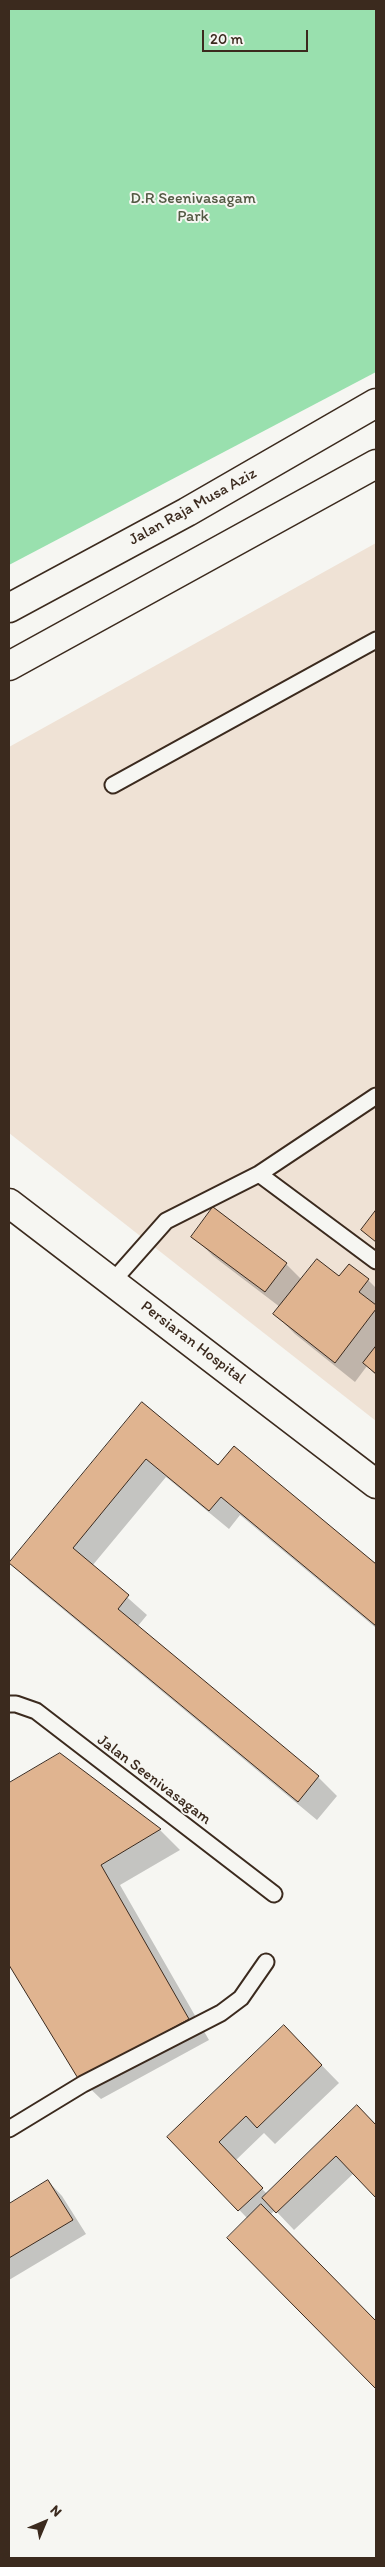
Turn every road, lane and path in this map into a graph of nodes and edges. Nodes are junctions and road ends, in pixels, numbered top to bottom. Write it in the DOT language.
graph roads {
  1 [pos="376,403"];
  2 [pos="376,464"];
  3 [pos="9,608"];
  4 [pos="376,640"];
  5 [pos="9,666"];
  6 [pos="113,785"];
  7 [pos="376,1096"];
  8 [pos="259,1174"];
  9 [pos="9,1203"];
  10 [pos="376,1261"];
  11 [pos="112,1282"];
  12 [pos="376,1484"];
  13 [pos="9,1704"];
  14 [pos="274,1894"];
  15 [pos="266,1962"];
  16 [pos="9,2129"];
  1 -- 3 [label="main road, Jalan Raja Musa Aziz"];
  2 -- 5 [label="main road"];
  4 -- 6 [label="lane"];
  7 -- 8 [label="lane"];
  8 -- 10 [label="lane"];
  8 -- 11 [label="lane"];
  9 -- 11 [label="main road, Persiaran Hospital"];
  11 -- 12 [label="main road, Persiaran Hospital"];
  13 -- 14 [label="lane, Jalan Seenivasagam"];
  15 -- 16 [label="lane"];
}
